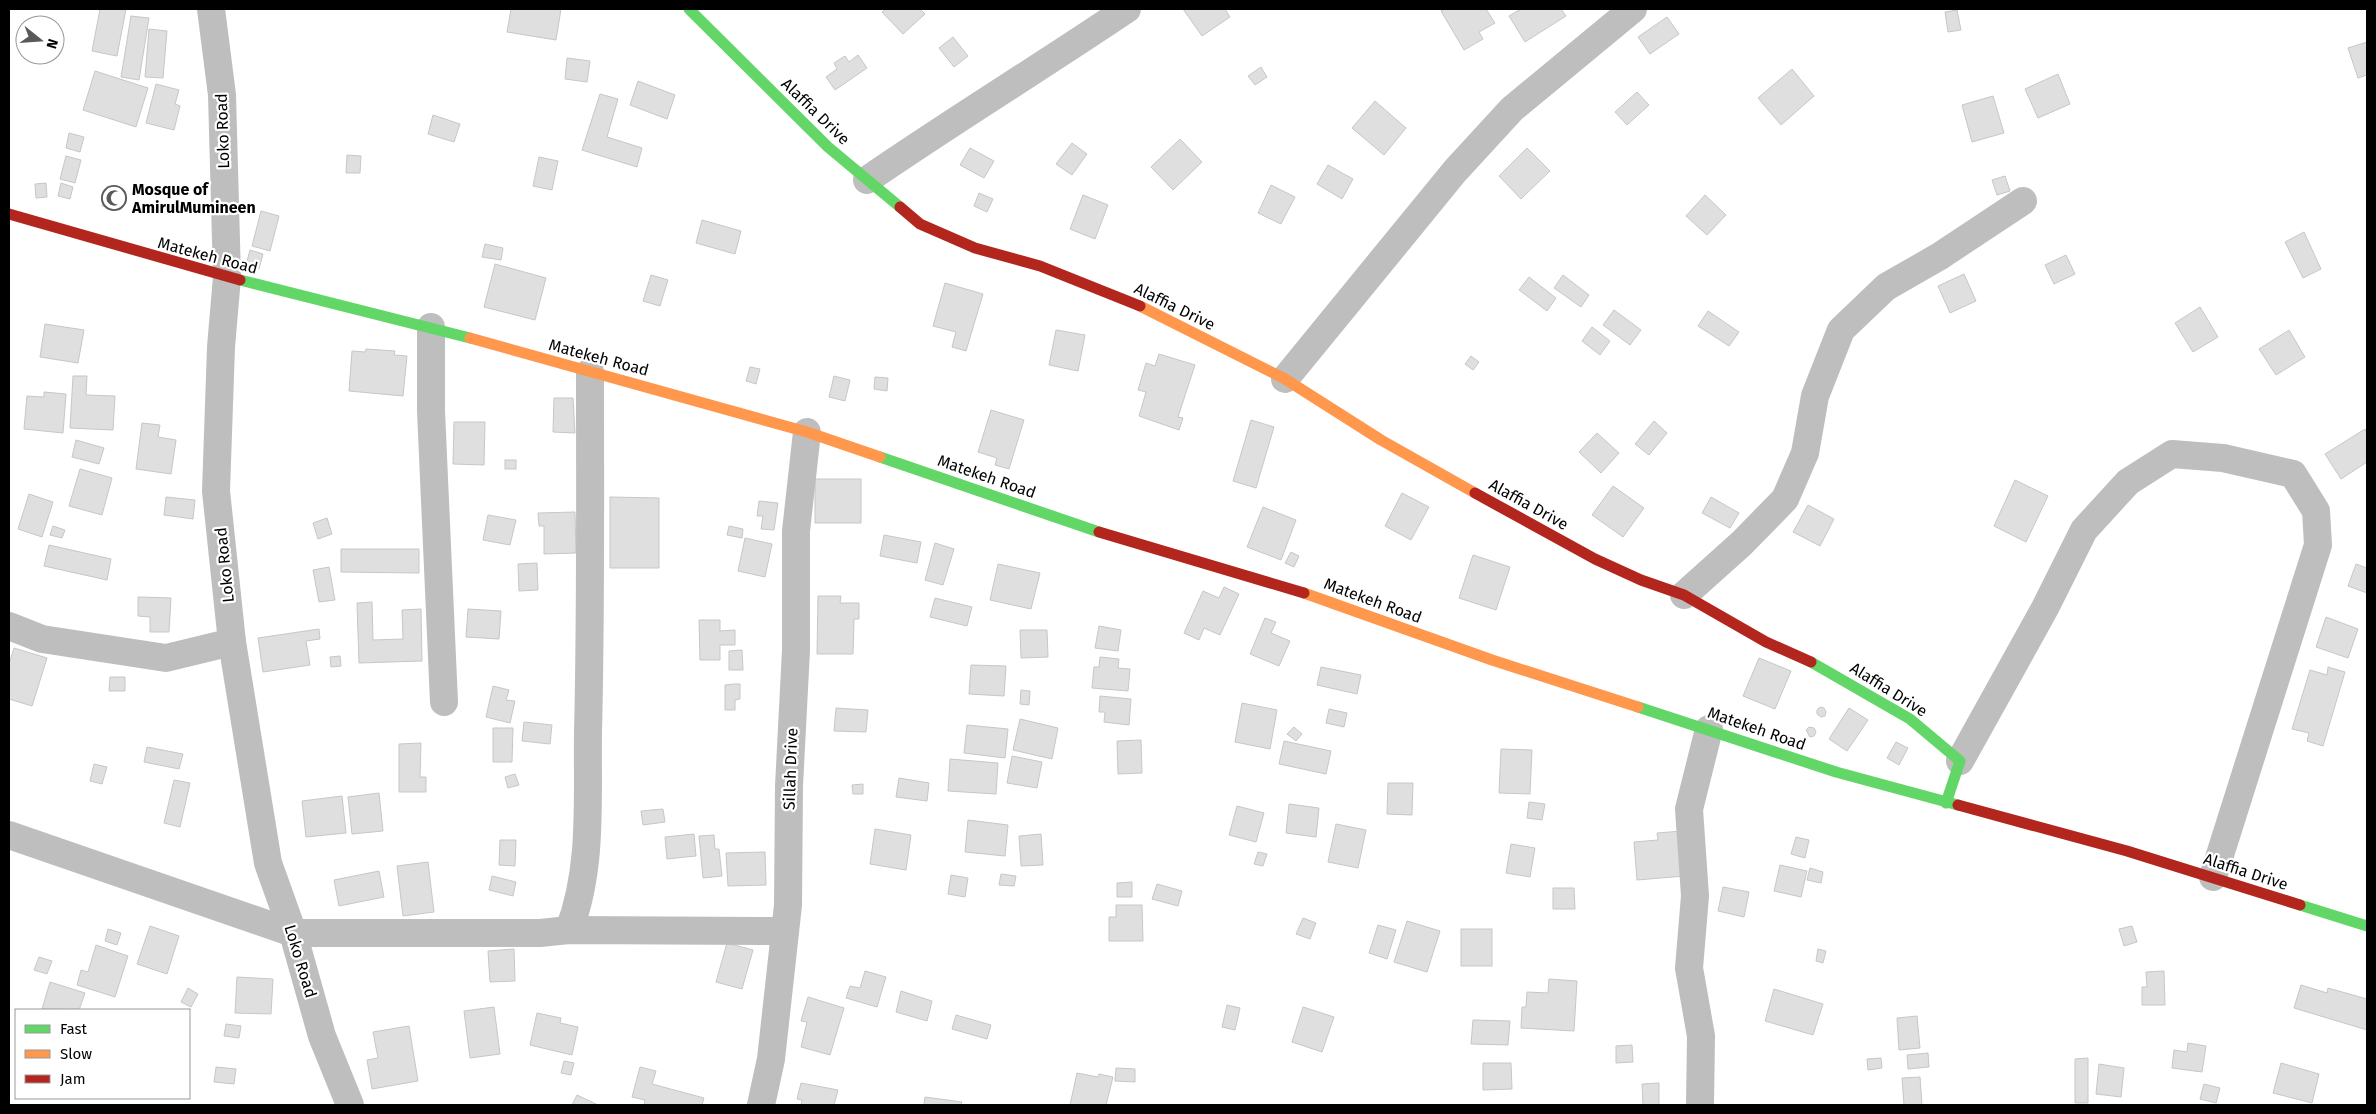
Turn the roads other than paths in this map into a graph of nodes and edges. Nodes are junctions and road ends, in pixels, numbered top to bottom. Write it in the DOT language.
graph roads {
  1 [pos="211,9"];
  2 [pos="689,9"];
  3 [pos="1127,9"];
  4 [pos="1633,9"];
  5 [pos="867,180"];
  6 [pos="2023,201"];
  7 [pos="9,214"];
  8 [pos="227,278"];
  9 [pos="431,327"];
  10 [pos="590,372"];
  11 [pos="1285,379"];
  12 [pos="807,432"];
  13 [pos="1684,595"];
  14 [pos="9,626"];
  15 [pos="232,642"];
  16 [pos="444,702"];
  17 [pos="1709,729"];
  18 [pos="1960,761"];
  19 [pos="1946,803"];
  20 [pos="9,835"];
  21 [pos="2213,877"];
  22 [pos="2367,926"];
  23 [pos="568,930"];
  24 [pos="785,931"];
  25 [pos="293,933"];
  26 [pos="350,1105"];
  27 [pos="761,1105"];
  28 [pos="1700,1105"];
  1 -- 8 [label="street, Loko Road"];
  2 -- 5 [label="street, Alaffia Drive"];
  3 -- 5 [label="street"];
  4 -- 11 [label="street"];
  5 -- 11 [label="street, Alaffia Drive"];
  6 -- 13 [label="street"];
  7 -- 8 [label="street, Matekeh Road"];
  8 -- 9 [label="street, Matekeh Road"];
  8 -- 15 [label="street, Loko Road"];
  9 -- 10 [label="street, Matekeh Road"];
  9 -- 16 [label="street"];
  10 -- 12 [label="street, Matekeh Road"];
  10 -- 23 [label="street"];
  11 -- 13 [label="street, Alaffia Drive"];
  12 -- 17 [label="street, Matekeh Road"];
  12 -- 24 [label="street, Sillah Drive"];
  13 -- 18 [label="street, Alaffia Drive"];
  14 -- 15 [label="street"];
  15 -- 25 [label="street, Loko Road"];
  17 -- 19 [label="street, Matekeh Road"];
  17 -- 28 [label="street"];
  18 -- 19 [label="street"];
  18 -- 21 [label="street"];
  19 -- 21 [label="street, Alaffia Drive"];
  20 -- 25 [label="street"];
  21 -- 22 [label="street, Alaffia Drive"];
  23 -- 24 [label="street"];
  23 -- 25 [label="street"];
  24 -- 27 [label="street, Sillah Drive"];
  25 -- 26 [label="street, Loko Road"];
}
